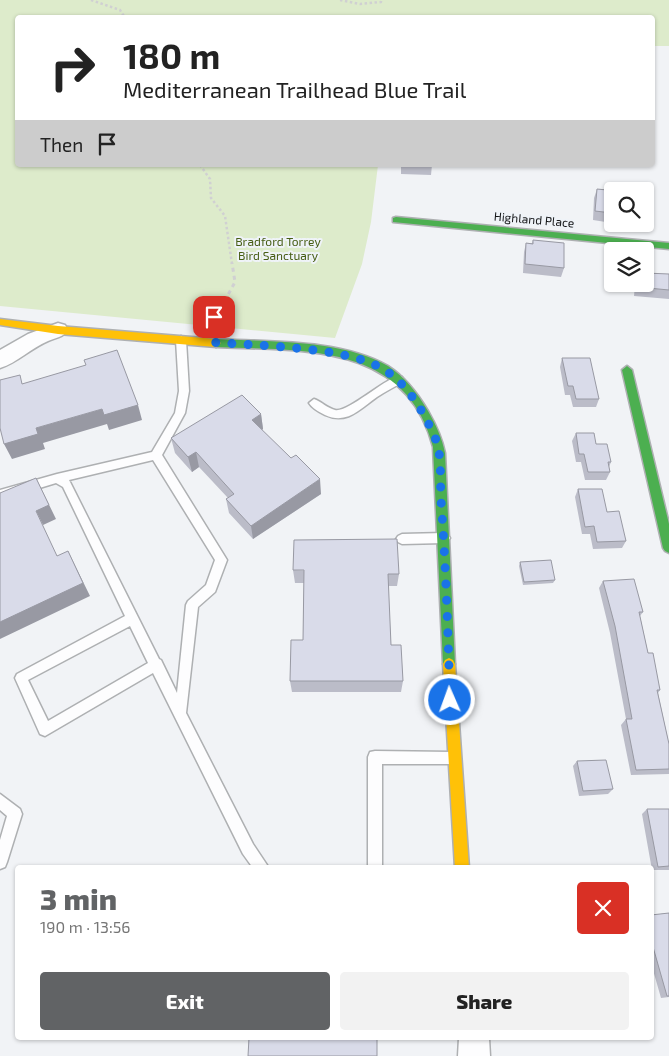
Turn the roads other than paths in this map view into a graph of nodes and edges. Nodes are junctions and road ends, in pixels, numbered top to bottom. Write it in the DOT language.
graph roads {
  1 [pos="396,220"];
  2 [pos="669,246"];
  3 [pos="0,322"];
  4 [pos="58,330"];
  5 [pos="181,340"];
  6 [pos="0,361"];
  7 [pos="627,370"];
  8 [pos="398,380"];
  9 [pos="314,403"];
  10 [pos="156,455"];
  11 [pos="57,478"];
  12 [pos="0,495"];
  13 [pos="444,538"];
  14 [pos="402,540"];
  15 [pos="669,548"];
  16 [pos="133,618"];
  17 [pos="156,664"];
  18 [pos="181,712"];
  19 [pos="454,758"];
  20 [pos="0,801"];
  21 [pos="0,862"];
  22 [pos="260,865"];
  23 [pos="375,865"];
  24 [pos="462,865"];
  25 [pos="474,1040"];
  26 [pos="474,1056"];
  1 -- 2 [label="street, Highland Place"];
  3 -- 4 [label="street"];
  4 -- 5 [label="street"];
  4 -- 6 [label="street"];
  5 -- 8 [label="street"];
  5 -- 10 [label="lane"];
  7 -- 15 [label="street"];
  8 -- 9 [label="lane"];
  8 -- 13 [label="street"];
  10 -- 11 [label="lane"];
  10 -- 18 [label="lane"];
  11 -- 12 [label="lane"];
  11 -- 16 [label="lane"];
  13 -- 14 [label="lane"];
  13 -- 19 [label="street"];
  16 -- 17 [label="lane"];
  16 -- 17 [label="lane"];
  17 -- 18 [label="lane"];
  18 -- 22 [label="lane"];
  19 -- 23 [label="lane"];
  19 -- 24 [label="street"];
  20 -- 21 [label="lane"];
  25 -- 26 [label="street"];
}
